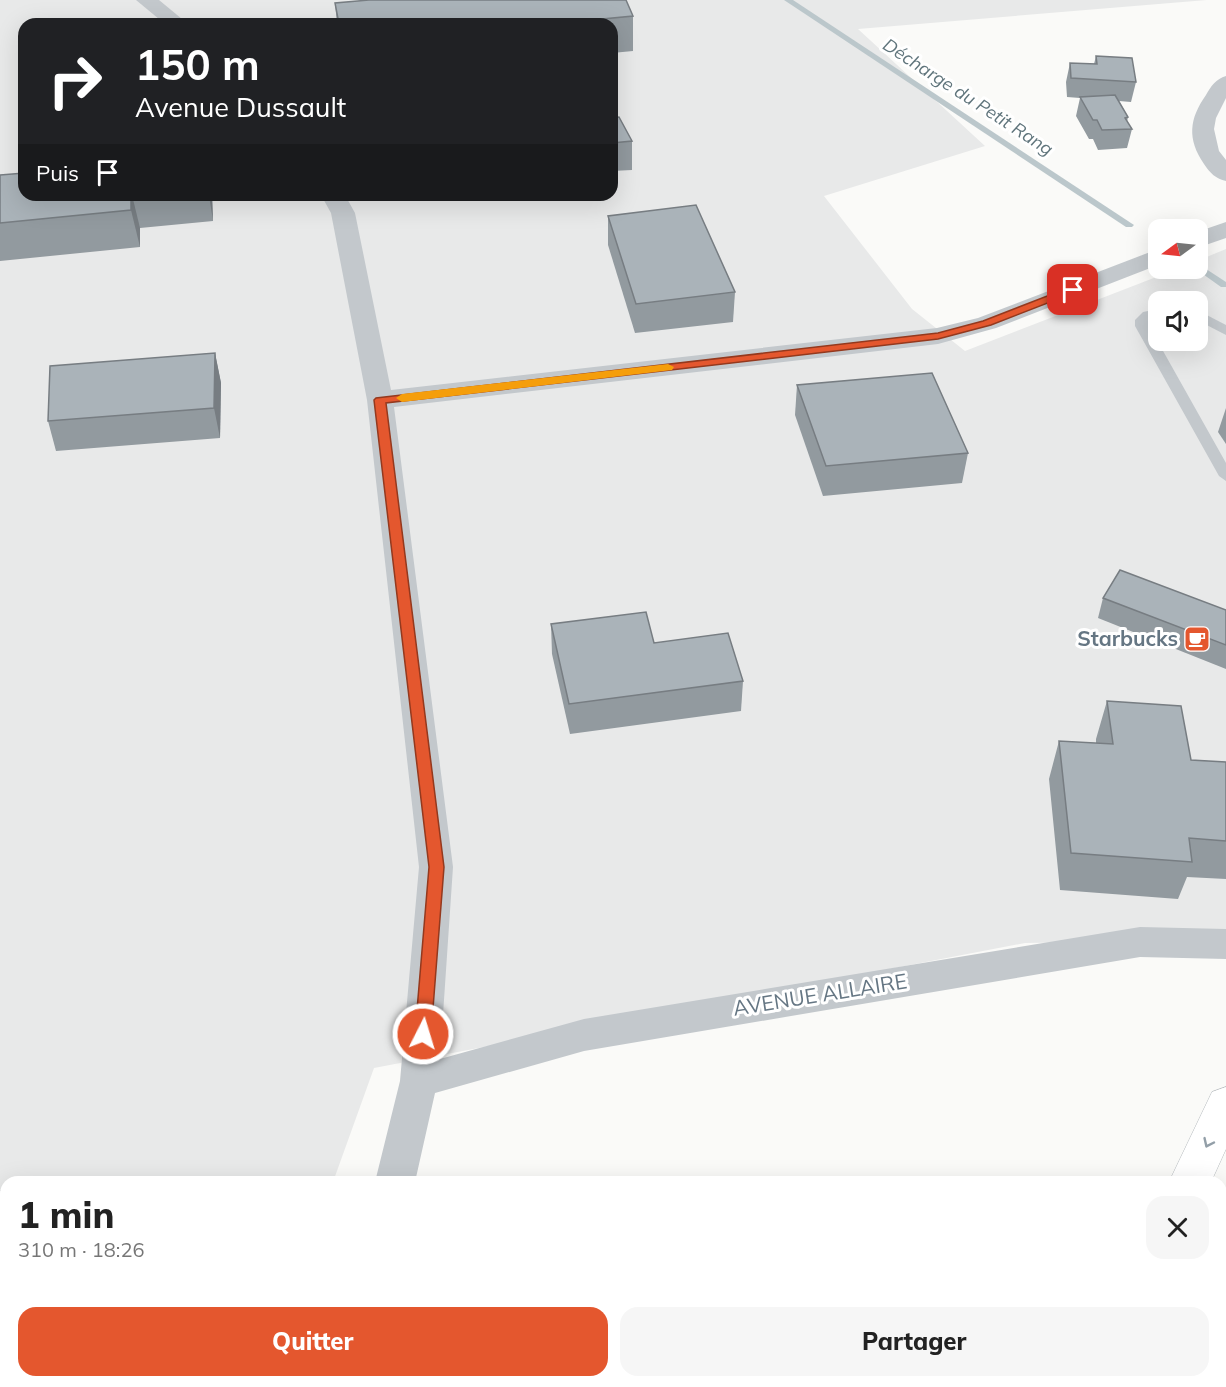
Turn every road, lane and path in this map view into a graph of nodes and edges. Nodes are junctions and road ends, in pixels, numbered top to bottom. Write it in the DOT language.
graph roads {
  1 [pos="146,0"];
  2 [pos="170,18"];
  3 [pos="1226,83"];
  4 [pos="1226,174"];
  5 [pos="336,201"];
  6 [pos="1226,229"];
  7 [pos="1208,236"];
  8 [pos="1148,260"];
  9 [pos="1148,315"];
  10 [pos="1208,320"];
  11 [pos="1226,331"];
  12 [pos="1148,337"];
  13 [pos="1156,351"];
  14 [pos="380,400"];
  15 [pos="1226,476"];
  16 [pos="1226,944"];
  17 [pos="419,1081"];
  18 [pos="1226,1105"];
  19 [pos="396,1176"];
  20 [pos="1193,1176"];
  1 -- 2 [label="street"];
  3 -- 4 [label="street"];
  5 -- 14 [label="street"];
  6 -- 7 [label="street"];
  8 -- 14 [label="street"];
  9 -- 12 [label="lane"];
  10 -- 11 [label="lane"];
  13 -- 15 [label="lane"];
  14 -- 17 [label="street"];
  16 -- 17 [label="street, AVENUE ALLAIRE"];
  17 -- 19 [label="street"];
  18 -- 20 [label="main road, one-way"];
}
